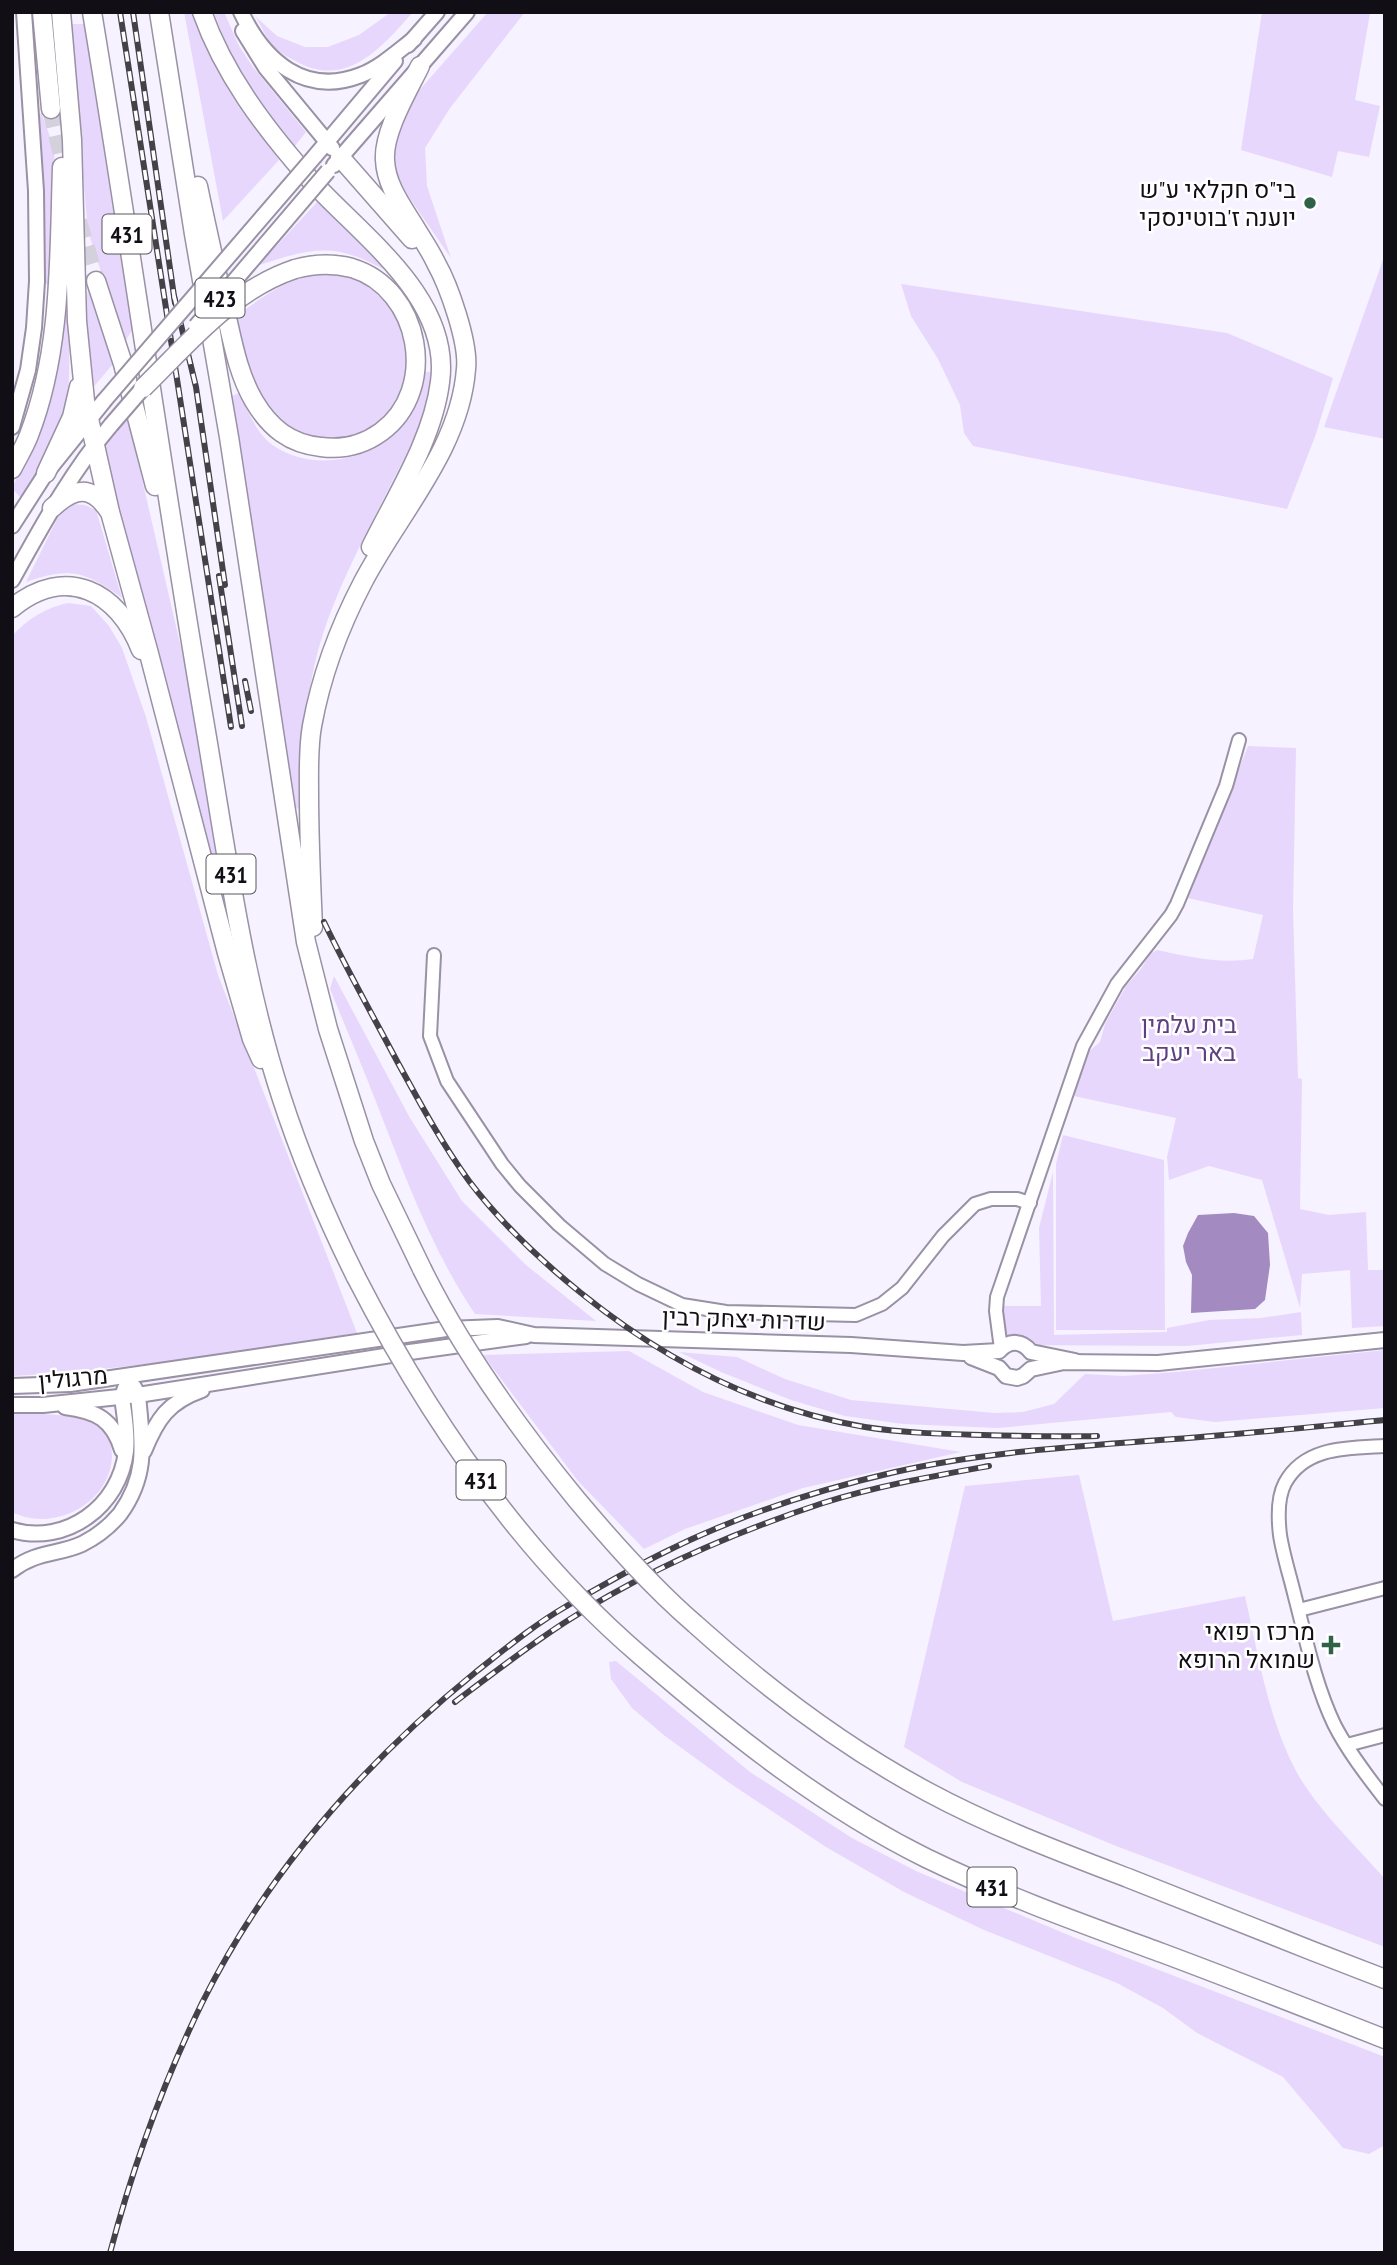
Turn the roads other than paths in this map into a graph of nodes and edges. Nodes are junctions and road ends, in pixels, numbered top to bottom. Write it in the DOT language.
graph roads {
  1 [pos="24,12"];
  2 [pos="42,12"];
  3 [pos="61,12"];
  4 [pos="92,12"];
  5 [pos="159,12"];
  6 [pos="202,12"];
  7 [pos="235,12"];
  8 [pos="241,12"];
  9 [pos="437,12"];
  10 [pos="467,12"];
  11 [pos="163,34"];
  12 [pos="414,38"];
  13 [pos="65,55"];
  14 [pos="420,66"];
  15 [pos="51,109"];
  16 [pos="327,142"];
  17 [pos="334,164"];
  18 [pos="96,281"];
  19 [pos="454,310"];
  20 [pos="79,359"];
  21 [pos="143,388"];
  22 [pos="89,419"];
  23 [pos="12,427"];
  24 [pos="94,446"];
  25 [pos="12,468"];
  26 [pos="46,473"];
  27 [pos="52,508"];
  28 [pos="110,512"];
  29 [pos="12,526"];
  30 [pos="12,580"];
  31 [pos="12,608"];
  32 [pos="190,635"];
  33 [pos="163,708"];
  34 [pos="314,716"];
  35 [pos="1239,740"];
  36 [pos="434,955"];
  37 [pos="316,986"];
  38 [pos="303,1157"];
  39 [pos="1030,1202"];
  40 [pos="996,1297"];
  41 [pos="534,1335"];
  42 [pos="1385,1340"];
  43 [pos="1017,1342"];
  44 [pos="1000,1350"];
  45 [pos="1031,1352"];
  46 [pos="952,1353"];
  47 [pos="1075,1361"];
  48 [pos="999,1368"];
  49 [pos="1031,1368"];
  50 [pos="128,1377"];
  51 [pos="225,1381"];
  52 [pos="12,1386"];
  53 [pos="138,1395"];
  54 [pos="122,1397"];
  55 [pos="12,1405"];
  56 [pos="43,1405"];
  57 [pos="1385,1446"];
  58 [pos="142,1455"];
  59 [pos="123,1465"];
  60 [pos="12,1530"];
  61 [pos="12,1570"];
  62 [pos="1385,1588"];
  63 [pos="1299,1610"];
  64 [pos="1385,1735"];
  65 [pos="1347,1745"];
  66 [pos="1385,1798"];
  67 [pos="1385,1979"];
  68 [pos="1385,2039"];
  1 -- 23 [label="main road"];
  2 -- 15 [label="highway"];
  3 -- 13 [label="highway"];
  4 -- 32 [label="highway, 431"];
  5 -- 11 [label="highway, 431"];
  6 -- 34 [label="highway"];
  7 -- 16 [label="main road"];
  8 -- 12 [label="main road"];
  9 -- 12 [label="main road"];
  10 -- 14 [label="main road"];
  11 -- 21 [label="highway, bridge"];
  11 -- 37 [label="highway, 431"];
  12 -- 16 [label="main road"];
  13 -- 20 [label="highway"];
  13 -- 25 [label="highway"];
  14 -- 17 [label="main road"];
  14 -- 19 [label="highway"];
  16 -- 17 [label="main road"];
  16 -- 22 [label="main road, 423, bridge"];
  17 -- 19 [label="highway"];
  17 -- 21 [label="main road, 423, bridge"];
  18 -- 32 [label="highway"];
  19 -- 34 [label="highway"];
  20 -- 22 [label="highway"];
  20 -- 26 [label="highway"];
  21 -- 24 [label="main road, 423, bridge"];
  22 -- 24 [label="highway"];
  22 -- 26 [label="main road, 423"];
  24 -- 27 [label="main road, 423"];
  24 -- 28 [label="highway"];
  26 -- 29 [label="main road, 423"];
  27 -- 28 [label="highway"];
  27 -- 30 [label="main road, 423"];
  28 -- 33 [label="highway"];
  31 -- 33 [label="highway"];
  32 -- 38 [label="highway, 431"];
  33 -- 38 [label="highway"];
  34 -- 37 [label="highway"];
  35 -- 39 [label="street"];
  36 -- 39 [label="street"];
  37 -- 67 [label="highway, 431, bridge"];
  38 -- 68 [label="highway, 431, bridge"];
  39 -- 40 [label="street"];
  40 -- 43 [label="street"];
  40 -- 44 [label="street"];
  41 -- 46 [label="main road, שדרות יצחק רבין"];
  41 -- 50 [label="main road, שדרות יצחק רבין"];
  41 -- 51 [label="main road, שדרות יצחק רבין"];
  42 -- 47 [label="main road, שדרות יצחק רבין"];
  43 -- 44 [label="main road, שדרות יצחק רבין"];
  43 -- 45 [label="main road, שדרות יצחק רבין"];
  44 -- 46 [label="main road, שדרות יצחק רבין"];
  44 -- 48 [label="main road"];
  45 -- 47 [label="main road, שדרות יצחק רבין"];
  45 -- 49 [label="main road"];
  46 -- 48 [label="main road, שדרות יצחק רבין"];
  47 -- 49 [label="main road, שדרות יצחק רבין"];
  48 -- 49 [label="main road, שדרות יצחק רבין"];
  50 -- 52 [label="main road, מרגולין"];
  50 -- 53 [label="main road"];
  50 -- 54 [label="main road"];
  51 -- 53 [label="main road, שדרות יצחק רבין"];
  51 -- 58 [label="main road"];
  53 -- 54 [label="main road, מרגולין"];
  53 -- 58 [label="main road"];
  54 -- 56 [label="main road, מרגולין"];
  54 -- 59 [label="main road"];
  55 -- 56 [label="main road, מרגולין"];
  56 -- 59 [label="main road"];
  57 -- 63 [label="street"];
  58 -- 61 [label="main road"];
  59 -- 60 [label="main road"];
  62 -- 63 [label="street"];
  63 -- 65 [label="street"];
  64 -- 65 [label="street"];
  65 -- 66 [label="street"];
}
